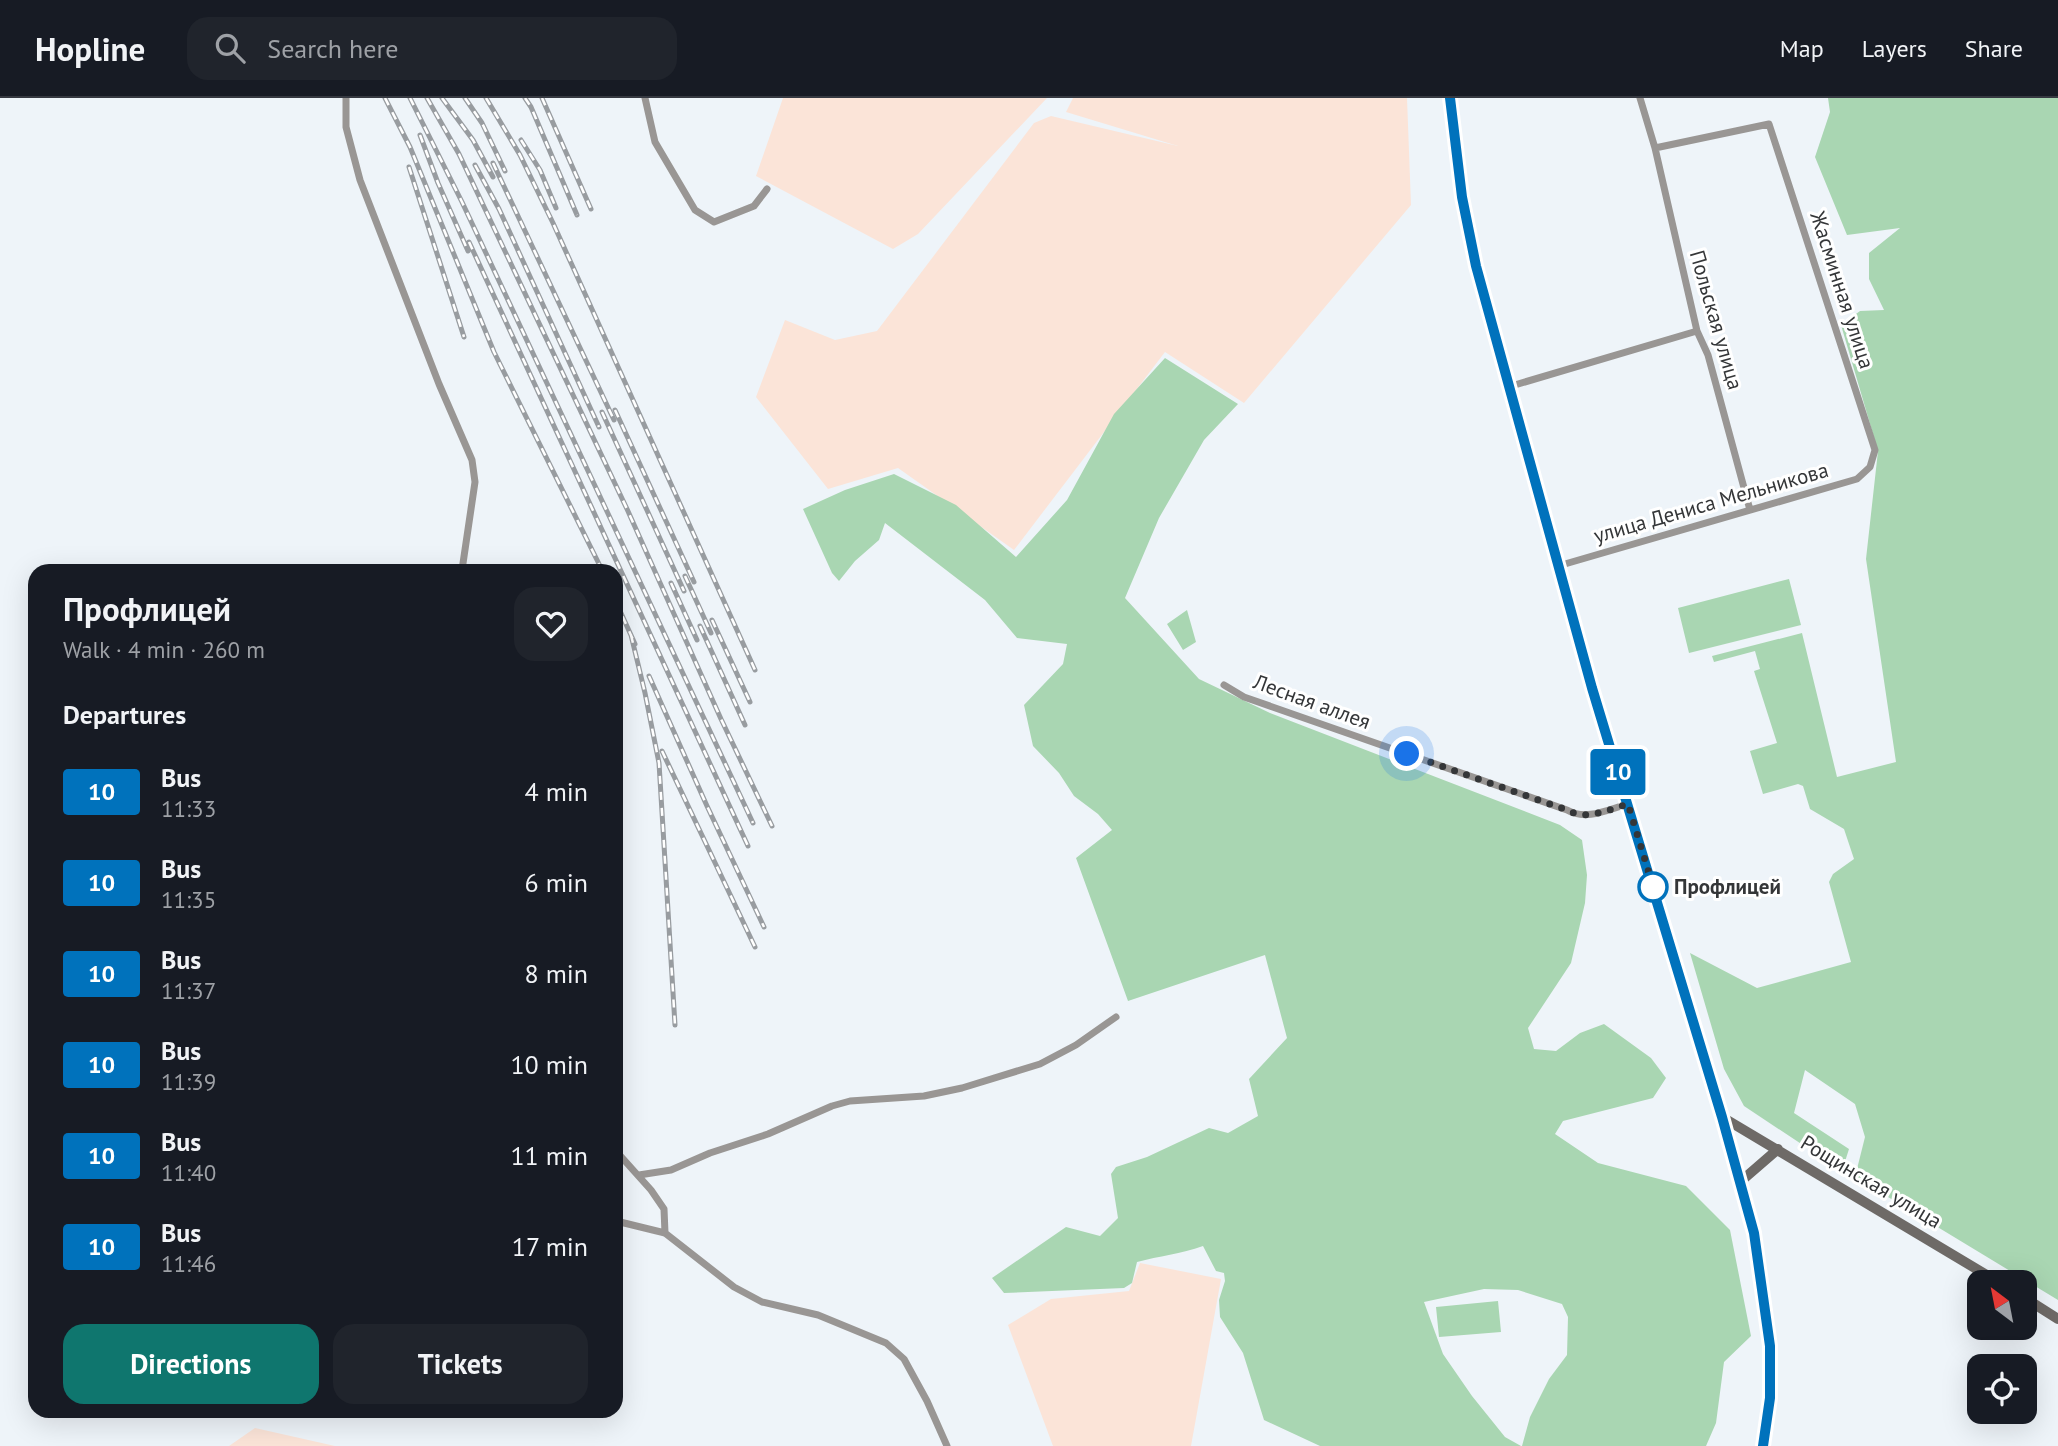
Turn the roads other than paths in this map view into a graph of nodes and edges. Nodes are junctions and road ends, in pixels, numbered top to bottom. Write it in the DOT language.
graph roads {
  1 [pos="346,98"];
  2 [pos="645,98"];
  3 [pos="1450,98"];
  4 [pos="1640,98"];
  5 [pos="1655,148"];
  6 [pos="767,189"];
  7 [pos="1697,331"];
  8 [pos="1508,387"];
  9 [pos="1870,467"];
  10 [pos="1750,510"];
  11 [pos="462,564"];
  12 [pos="1558,566"];
  13 [pos="1224,685"];
  14 [pos="1628,804"];
  15 [pos="1116,1017"];
  16 [pos="1722,1117"];
  17 [pos="1778,1149"];
  18 [pos="623,1158"];
  19 [pos="639,1175"];
  20 [pos="1740,1182"];
  21 [pos="623,1223"];
  22 [pos="665,1233"];
  23 [pos="1978,1270"];
  24 [pos="2037,1306"];
  25 [pos="2058,1319"];
  26 [pos="947,1446"];
  27 [pos="1763,1446"];
  1 -- 11 [label="street"];
  2 -- 6 [label="street"];
  3 -- 8 [label="main road"];
  4 -- 5 [label="street, Польская улица"];
  5 -- 7 [label="street, Польская улица"];
  5 -- 9 [label="street, Жасминная улица"];
  7 -- 8 [label="street"];
  7 -- 10 [label="street, Польская улица"];
  8 -- 12 [label="main road"];
  9 -- 10 [label="street, улица Дениса Мельникова"];
  10 -- 12 [label="street, улица Дениса Мельникова"];
  12 -- 14 [label="main road"];
  13 -- 14 [label="street, Лесная аллея"];
  14 -- 16 [label="main road"];
  15 -- 19 [label="street"];
  16 -- 17 [label="main road, Рощинская улица"];
  16 -- 20 [label="main road"];
  17 -- 20 [label="main road"];
  17 -- 23 [label="main road, Рощинская улица"];
  18 -- 19 [label="street"];
  19 -- 22 [label="street"];
  20 -- 27 [label="main road"];
  21 -- 22 [label="street"];
  22 -- 26 [label="street"];
  24 -- 25 [label="main road"];
}
